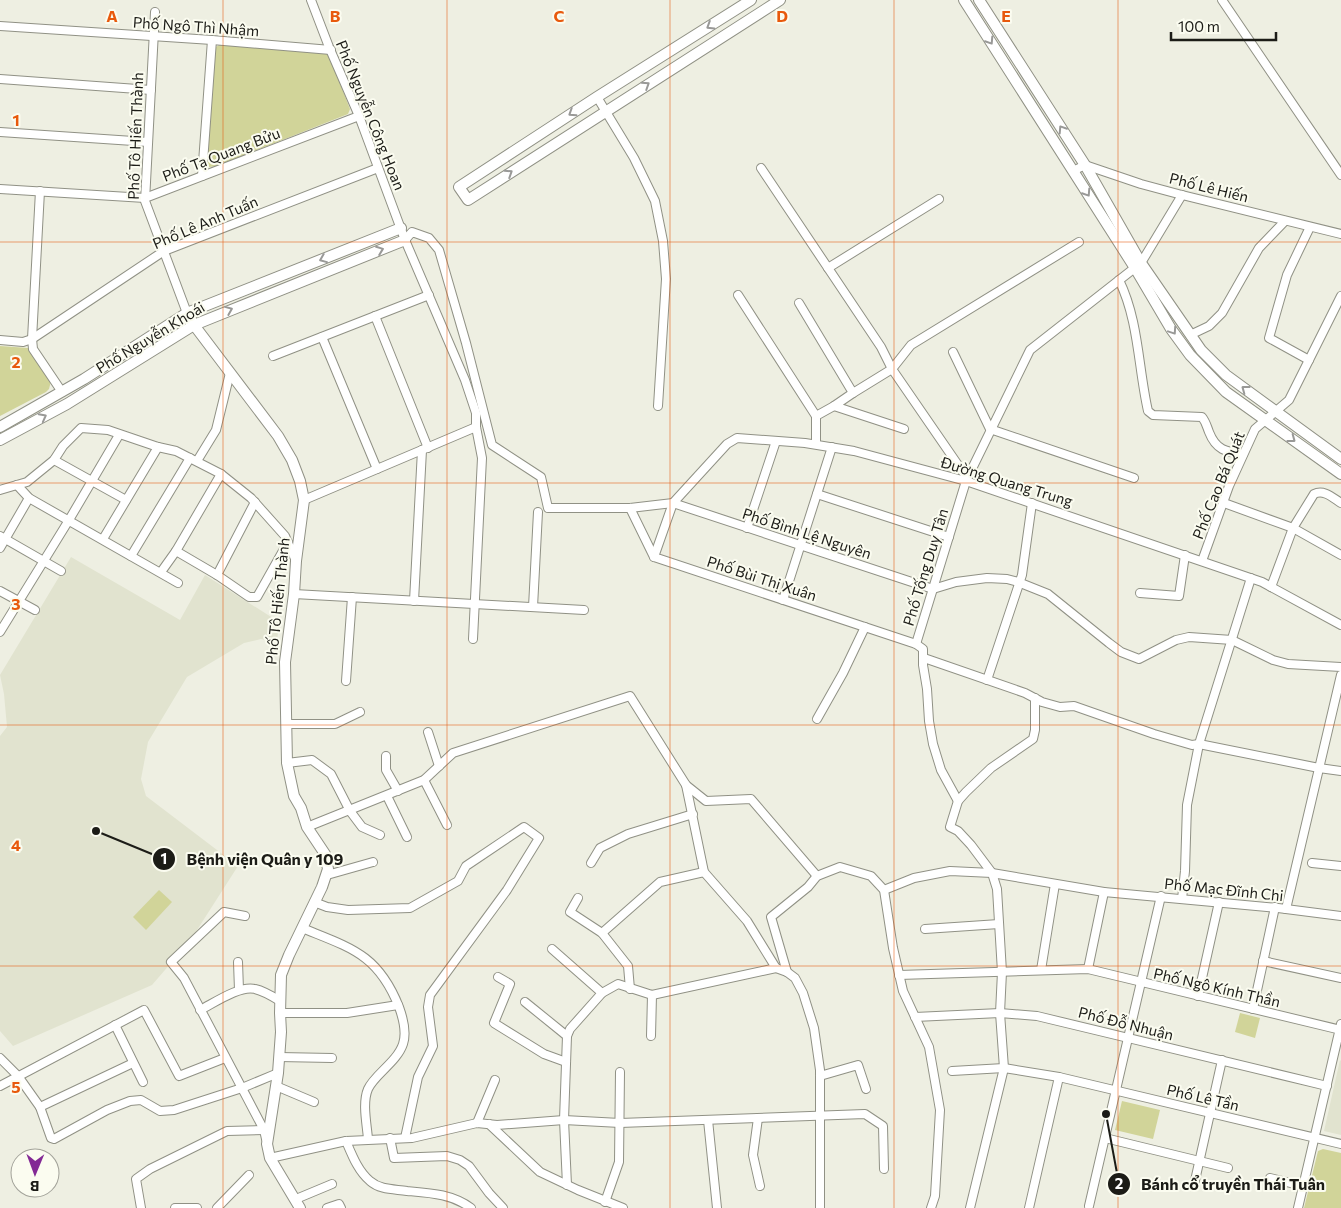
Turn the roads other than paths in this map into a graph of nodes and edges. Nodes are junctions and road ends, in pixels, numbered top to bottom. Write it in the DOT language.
graph roads {
  1 [pos="311,0"];
  2 [pos="751,0"];
  3 [pos="780,0"];
  4 [pos="964,0"];
  5 [pos="979,0"];
  6 [pos="1222,0"];
  7 [pos="155,12"];
  8 [pos="0,26"];
  9 [pos="154,36"];
  10 [pos="212,40"];
  11 [pos="330,50"];
  12 [pos="0,79"];
  13 [pos="151,90"];
  14 [pos="597,97"];
  15 [pos="606,111"];
  16 [pos="358,116"];
  17 [pos="0,132"];
  18 [pos="148,142"];
  19 [pos="1085,165"];
  20 [pos="378,168"];
  21 [pos="761,168"];
  22 [pos="1073,171"];
  23 [pos="1341,175"];
  24 [pos="202,176"];
  25 [pos="0,189"];
  26 [pos="40,191"];
  27 [pos="1182,195"];
  28 [pos="145,198"];
  29 [pos="939,199"];
  30 [pos="1285,221"];
  31 [pos="1310,227"];
  32 [pos="401,228"];
  33 [pos="1341,234"];
  34 [pos="409,236"];
  35 [pos="1079,242"];
  36 [pos="164,251"];
  37 [pos="1138,265"];
  38 [pos="828,268"];
  39 [pos="1119,280"];
  40 [pos="429,295"];
  41 [pos="738,295"];
  42 [pos="1341,299"];
  43 [pos="799,303"];
  44 [pos="186,313"];
  45 [pos="375,316"];
  46 [pos="194,325"];
  47 [pos="1190,335"];
  48 [pos="322,337"];
  49 [pos="32,339"];
  50 [pos="0,340"];
  51 [pos="953,352"];
  52 [pos="273,356"];
  53 [pos="1309,360"];
  54 [pos="892,369"];
  55 [pos="230,372"];
  56 [pos="62,392"];
  57 [pos="853,392"];
  58 [pos="658,406"];
  59 [pos="834,406"];
  60 [pos="1275,412"];
  61 [pos="816,416"];
  62 [pos="1266,419"];
  63 [pos="0,428"];
  64 [pos="476,428"];
  65 [pos="904,429"];
  66 [pos="990,429"];
  67 [pos="119,435"];
  68 [pos="0,440"];
  69 [pos="776,441"];
  70 [pos="816,444"];
  71 [pos="158,447"];
  72 [pos="832,447"];
  73 [pos="425,449"];
  74 [pos="1243,454"];
  75 [pos="1341,459"];
  76 [pos="54,460"];
  77 [pos="194,460"];
  78 [pos="377,469"];
  79 [pos="221,474"];
  80 [pos="1341,474"];
  81 [pos="1134,478"];
  82 [pos="966,479"];
  83 [pos="92,480"];
  84 [pos="17,485"];
  85 [pos="0,490"];
  86 [pos="817,494"];
  87 [pos="29,498"];
  88 [pos="126,500"];
  89 [pos="304,500"];
  90 [pos="255,502"];
  91 [pos="673,503"];
  92 [pos="1032,503"];
  93 [pos="1224,503"];
  94 [pos="1341,503"];
  95 [pos="630,508"];
  96 [pos="538,512"];
  97 [pos="69,520"];
  98 [pos="747,528"];
  99 [pos="1293,528"];
  100 [pos="3,537"];
  101 [pos="949,537"];
  102 [pos="103,540"];
  103 [pos="288,542"];
  104 [pos="800,546"];
  105 [pos="0,548"];
  106 [pos="176,551"];
  107 [pos="1185,555"];
  108 [pos="1341,555"];
  109 [pos="131,556"];
  110 [pos="654,557"];
  111 [pos="44,560"];
  112 [pos="296,561"];
  113 [pos="1202,561"];
  114 [pos="61,571"];
  115 [pos="161,572"];
  116 [pos="217,575"];
  117 [pos="1252,578"];
  118 [pos="1018,582"];
  119 [pos="178,583"];
  120 [pos="1271,587"];
  121 [pos="933,589"];
  122 [pos="0,591"];
  123 [pos="1140,593"];
  124 [pos="294,594"];
  125 [pos="352,597"];
  126 [pos="783,600"];
  127 [pos="19,601"];
  128 [pos="414,601"];
  129 [pos="474,604"];
  130 [pos="533,607"];
  131 [pos="35,610"];
  132 [pos="584,610"];
  133 [pos="3,622"];
  134 [pos="1341,625"];
  135 [pos="864,627"];
  136 [pos="0,632"];
  137 [pos="473,639"];
  138 [pos="1232,640"];
  139 [pos="916,644"];
  140 [pos="924,658"];
  141 [pos="1341,667"];
  142 [pos="1341,675"];
  143 [pos="987,680"];
  144 [pos="346,681"];
  145 [pos="1034,698"];
  146 [pos="360,712"];
  147 [pos="817,719"];
  148 [pos="286,724"];
  149 [pos="428,732"];
  150 [pos="1199,744"];
  151 [pos="386,756"];
  152 [pos="287,763"];
  153 [pos="439,766"];
  154 [pos="1319,768"];
  155 [pos="1341,771"];
  156 [pos="424,780"];
  157 [pos="686,785"];
  158 [pos="398,791"];
  159 [pos="387,796"];
  160 [pos="690,801"];
  161 [pos="706,801"];
  162 [pos="958,801"];
  163 [pos="350,811"];
  164 [pos="693,814"];
  165 [pos="447,825"];
  166 [pos="307,828"];
  167 [pos="380,835"];
  168 [pos="407,837"];
  169 [pos="373,862"];
  170 [pos="590,863"];
  171 [pos="1312,863"];
  172 [pos="1341,866"];
  173 [pos="704,872"];
  174 [pos="992,873"];
  175 [pos="326,875"];
  176 [pos="817,876"];
  177 [pos="1055,884"];
  178 [pos="884,890"];
  179 [pos="1104,892"];
  180 [pos="1161,896"];
  181 [pos="578,898"];
  182 [pos="1182,898"];
  183 [pos="314,902"];
  184 [pos="1219,902"];
  185 [pos="1275,907"];
  186 [pos="1286,909"];
  187 [pos="245,916"];
  188 [pos="1341,916"];
  189 [pos="999,924"];
  190 [pos="302,928"];
  191 [pos="925,929"];
  192 [pos="602,933"];
  193 [pos="552,949"];
  194 [pos="1264,961"];
  195 [pos="238,962"];
  196 [pos="776,968"];
  197 [pos="1088,969"];
  198 [pos="1041,970"];
  199 [pos="787,972"];
  200 [pos="1002,972"];
  201 [pos="899,975"];
  202 [pos="498,978"];
  203 [pos="1341,978"];
  204 [pos="1142,983"];
  205 [pos="630,989"];
  206 [pos="239,990"];
  207 [pos="602,993"];
  208 [pos="652,995"];
  209 [pos="1198,996"];
  210 [pos="280,1001"];
  211 [pos="525,1002"];
  212 [pos="398,1005"];
  213 [pos="1253,1009"];
  214 [pos="200,1010"];
  215 [pos="280,1013"];
  216 [pos="1000,1014"];
  217 [pos="915,1017"];
  218 [pos="115,1025"];
  219 [pos="1341,1028"];
  220 [pos="567,1036"];
  221 [pos="651,1036"];
  222 [pos="1129,1038"];
  223 [pos="279,1057"];
  224 [pos="0,1058"];
  225 [pos="226,1058"];
  226 [pos="332,1058"];
  227 [pos="1222,1060"];
  228 [pos="566,1062"];
  229 [pos="133,1063"];
  230 [pos="1004,1068"];
  231 [pos="952,1071"];
  232 [pos="620,1072"];
  233 [pos="278,1073"];
  234 [pos="18,1076"];
  235 [pos="820,1076"];
  236 [pos="1059,1077"];
  237 [pos="495,1080"];
  238 [pos="143,1082"];
  239 [pos="0,1086"];
  240 [pos="276,1086"];
  241 [pos="1327,1086"];
  242 [pos="242,1088"];
  243 [pos="866,1089"];
  244 [pos="1116,1090"];
  245 [pos="314,1102"];
  246 [pos="40,1107"];
  247 [pos="1210,1113"];
  248 [pos="820,1116"];
  249 [pos="758,1118"];
  250 [pos="564,1120"];
  251 [pos="708,1120"];
  252 [pos="477,1123"];
  253 [pos="489,1124"];
  254 [pos="620,1124"];
  255 [pos="264,1130"];
  256 [pos="1314,1137"];
  257 [pos="390,1138"];
  258 [pos="405,1138"];
  259 [pos="1105,1138"];
  260 [pos="368,1139"];
  261 [pos="346,1141"];
  262 [pos="267,1144"];
  263 [pos="1341,1144"];
  264 [pos="270,1158"];
  265 [pos="1199,1161"];
  266 [pos="1228,1168"];
  267 [pos="884,1169"];
  268 [pos="249,1175"];
  269 [pos="1270,1178"];
  270 [pos="332,1184"];
  271 [pos="567,1185"];
  272 [pos="1194,1185"];
  273 [pos="760,1186"];
  274 [pos="1303,1186"];
  275 [pos="605,1202"];
  276 [pos="298,1203"];
  277 [pos="1089,1206"];
  278 [pos="141,1208"];
  279 [pos="175,1208"];
  280 [pos="197,1208"];
  281 [pos="217,1208"];
  282 [pos="328,1208"];
  283 [pos="341,1208"];
  284 [pos="471,1208"];
  285 [pos="503,1208"];
  286 [pos="623,1208"];
  287 [pos="717,1208"];
  288 [pos="820,1208"];
  289 [pos="931,1208"];
  290 [pos="970,1208"];
  291 [pos="1028,1208"];
  292 [pos="1298,1208"];
  1 -- 11 [label="street, Phố Nguyễn Công Hoan"];
  2 -- 14 [label="street, one-way"];
  15 -- 3 [label="street, one-way"];
  4 -- 22 [label="street, one-way"];
  19 -- 5 [label="street, one-way"];
  6 -- 23 [label="street"];
  7 -- 9 [label="street, Phố Tô Hiến Thành"];
  8 -- 9 [label="street, Phố Ngô Thì Nhậm"];
  9 -- 10 [label="street, Phố Ngô Thì Nhậm"];
  9 -- 13 [label="street, Phố Tô Hiến Thành"];
  10 -- 11 [label="street, Phố Ngô Thì Nhậm"];
  10 -- 24 [label="street"];
  11 -- 16 [label="street, Phố Nguyễn Công Hoan"];
  12 -- 13 [label="street"];
  13 -- 18 [label="street, Phố Tô Hiến Thành"];
  14 -- 15 [label="street"];
  14 -- 15 [label="street, one-way"];
  15 -- 58 [label="street"];
  16 -- 20 [label="street, Phố Nguyễn Công Hoan"];
  16 -- 24 [label="street, Phố Tạ Quang Bửu"];
  17 -- 18 [label="street"];
  18 -- 28 [label="street, Phố Tô Hiến Thành"];
  19 -- 22 [label="street"];
  19 -- 27 [label="street, Phố Lê Hiến"];
  19 -- 37 [label="street"];
  20 -- 32 [label="street, Phố Nguyễn Công Hoan"];
  20 -- 36 [label="street, Phố Lê Anh Tuấn"];
  21 -- 38 [label="street"];
  22 -- 37 [label="street, one-way"];
  24 -- 28 [label="street, Phố Tạ Quang Bửu"];
  25 -- 26 [label="street, Phố Tạ Quang Bửu"];
  26 -- 28 [label="street, Phố Tạ Quang Bửu"];
  26 -- 49 [label="street"];
  27 -- 30 [label="street, Phố Lê Hiến"];
  27 -- 37 [label="street"];
  28 -- 36 [label="street, Phố Tô Hiến Thành"];
  29 -- 38 [label="street"];
  30 -- 31 [label="street, Phố Lê Hiến"];
  30 -- 47 [label="street"];
  31 -- 33 [label="street, Phố Lê Hiến"];
  31 -- 53 [label="street"];
  32 -- 34 [label="street, Phố Nguyễn Công Hoan"];
  32 -- 44 [label="street, Phố Nguyễn Khoái, one-way"];
  34 -- 40 [label="street, Phố Nguyễn Công Hoan"];
  46 -- 34 [label="street, Phố Nguyễn Khoái, one-way"];
  34 -- 95 [label="street"];
  35 -- 54 [label="street"];
  36 -- 44 [label="street, Phố Tô Hiến Thành"];
  36 -- 49 [label="street, Phố Lê Anh Tuấn"];
  37 -- 39 [label="street, Phố Tống Duy Tân"];
  37 -- 47 [label="street"];
  37 -- 62 [label="street, one-way"];
  38 -- 54 [label="street"];
  39 -- 66 [label="street, Phố Tống Duy Tân"];
  39 -- 74 [label="street"];
  40 -- 45 [label="street"];
  40 -- 64 [label="street, Phố Nguyễn Công Hoan"];
  41 -- 61 [label="street"];
  42 -- 53 [label="street, Phố Cao Bá Quát"];
  43 -- 57 [label="street"];
  44 -- 46 [label="street, Phố Tô Hiến Thành"];
  44 -- 56 [label="street, Phố Nguyễn Khoái"];
  45 -- 48 [label="street"];
  45 -- 73 [label="street"];
  46 -- 55 [label="street, Phố Tô Hiến Thành"];
  68 -- 46 [label="street, Phố Nguyễn Khoái, one-way"];
  60 -- 47 [label="street, one-way"];
  48 -- 52 [label="street"];
  48 -- 78 [label="street"];
  49 -- 50 [label="street, Phố Lê Anh Tuấn"];
  49 -- 56 [label="street"];
  51 -- 66 [label="street"];
  53 -- 60 [label="street, Phố Cao Bá Quát"];
  54 -- 57 [label="street"];
  54 -- 82 [label="street"];
  55 -- 77 [label="street"];
  55 -- 89 [label="street, Phố Tô Hiến Thành"];
  56 -- 63 [label="street, Phố Nguyễn Khoái"];
  57 -- 59 [label="street"];
  59 -- 61 [label="street"];
  59 -- 65 [label="street"];
  60 -- 62 [label="street, Phố Cao Bá Quát"];
  60 -- 75 [label="street"];
  61 -- 70 [label="street"];
  62 -- 74 [label="street, Phố Cao Bá Quát"];
  62 -- 80 [label="street, one-way"];
  64 -- 73 [label="street"];
  64 -- 129 [label="street, Phố Nguyễn Công Hoan"];
  66 -- 81 [label="street"];
  66 -- 82 [label="street, Phố Tống Duy Tân"];
  67 -- 71 [label="street"];
  67 -- 76 [label="street"];
  67 -- 83 [label="street"];
  69 -- 70 [label="street, Đường Quang Trung"];
  69 -- 91 [label="street, Đường Quang Trung"];
  69 -- 98 [label="street"];
  70 -- 72 [label="street, Đường Quang Trung"];
  71 -- 77 [label="street"];
  71 -- 88 [label="street"];
  72 -- 82 [label="street, Đường Quang Trung"];
  72 -- 86 [label="street"];
  73 -- 78 [label="street"];
  73 -- 128 [label="street"];
  74 -- 93 [label="street, Phố Cao Bá Quát"];
  76 -- 83 [label="street"];
  76 -- 84 [label="street"];
  77 -- 79 [label="street"];
  77 -- 109 [label="street"];
  78 -- 89 [label="street"];
  79 -- 90 [label="street"];
  79 -- 106 [label="street"];
  82 -- 92 [label="street, Đường Quang Trung"];
  82 -- 101 [label="street, Phố Tống Duy Tân"];
  83 -- 88 [label="street"];
  83 -- 97 [label="street"];
  84 -- 85 [label="street"];
  84 -- 87 [label="street"];
  86 -- 101 [label="street"];
  86 -- 104 [label="street"];
  87 -- 97 [label="street"];
  87 -- 100 [label="street"];
  88 -- 102 [label="street"];
  89 -- 112 [label="street, Phố Tô Hiến Thành"];
  90 -- 103 [label="street"];
  90 -- 116 [label="street"];
  91 -- 95 [label="street"];
  91 -- 98 [label="street, Phố Bình Lệ Nguyên"];
  91 -- 110 [label="street"];
  92 -- 107 [label="street, Đường Quang Trung"];
  92 -- 118 [label="street"];
  93 -- 99 [label="street"];
  93 -- 113 [label="street, Phố Cao Bá Quát"];
  94 -- 99 [label="street"];
  95 -- 110 [label="street"];
  96 -- 130 [label="street"];
  97 -- 102 [label="street"];
  97 -- 111 [label="street"];
  98 -- 104 [label="street, Phố Bình Lệ Nguyên"];
  99 -- 108 [label="street"];
  99 -- 120 [label="street"];
  100 -- 105 [label="street"];
  100 -- 111 [label="street"];
  101 -- 121 [label="street, Phố Tống Duy Tân"];
  102 -- 109 [label="street"];
  103 -- 112 [label="street"];
  103 -- 116 [label="street"];
  104 -- 121 [label="street, Phố Bình Lệ Nguyên"];
  104 -- 126 [label="street"];
  106 -- 115 [label="street"];
  106 -- 116 [label="street"];
  107 -- 113 [label="street, Đường Quang Trung"];
  107 -- 123 [label="street"];
  109 -- 115 [label="street"];
  110 -- 126 [label="street, Phố Bùi Thị Xuân"];
  111 -- 114 [label="street"];
  111 -- 127 [label="street"];
  112 -- 124 [label="street, Phố Tô Hiến Thành"];
  113 -- 117 [label="street, Đường Quang Trung"];
  115 -- 119 [label="street"];
  117 -- 120 [label="street, Đường Quang Trung"];
  117 -- 138 [label="street"];
  118 -- 121 [label="street"];
  118 -- 138 [label="street"];
  118 -- 143 [label="street"];
  120 -- 134 [label="street, Đường Quang Trung"];
  121 -- 139 [label="street, Phố Tống Duy Tân"];
  122 -- 127 [label="street"];
  124 -- 125 [label="street"];
  124 -- 148 [label="street, Phố Tô Hiến Thành"];
  125 -- 128 [label="street"];
  125 -- 144 [label="street"];
  126 -- 135 [label="street, Phố Bùi Thị Xuân"];
  127 -- 131 [label="street"];
  127 -- 133 [label="street"];
  128 -- 129 [label="street"];
  129 -- 130 [label="street"];
  129 -- 137 [label="street, Phố Nguyễn Công Hoan"];
  130 -- 132 [label="street"];
  133 -- 136 [label="street"];
  135 -- 139 [label="street, Phố Bùi Thị Xuân"];
  135 -- 147 [label="street"];
  138 -- 141 [label="street"];
  138 -- 150 [label="street"];
  139 -- 140 [label="street, Phố Tống Duy Tân"];
  140 -- 143 [label="street"];
  140 -- 162 [label="street, Phố Tống Duy Tân"];
  142 -- 154 [label="street"];
  143 -- 145 [label="street"];
  145 -- 150 [label="street"];
  145 -- 162 [label="street"];
  146 -- 148 [label="street"];
  148 -- 152 [label="street, Phố Tô Hiến Thành"];
  149 -- 153 [label="street"];
  150 -- 154 [label="street"];
  150 -- 182 [label="street"];
  151 -- 158 [label="street"];
  152 -- 163 [label="street"];
  152 -- 166 [label="street, Phố Tô Hiến Thành"];
  153 -- 156 [label="street"];
  153 -- 157 [label="street"];
  154 -- 155 [label="street"];
  154 -- 186 [label="street"];
  156 -- 158 [label="street"];
  156 -- 165 [label="street"];
  157 -- 160 [label="street"];
  157 -- 161 [label="street"];
  158 -- 159 [label="street"];
  159 -- 163 [label="street"];
  159 -- 168 [label="street"];
  160 -- 161 [label="street"];
  160 -- 164 [label="street"];
  161 -- 176 [label="street"];
  162 -- 174 [label="street"];
  163 -- 166 [label="street"];
  163 -- 167 [label="street"];
  164 -- 170 [label="street"];
  164 -- 173 [label="street"];
  166 -- 175 [label="street, Phố Tô Hiến Thành"];
  169 -- 175 [label="street"];
  171 -- 172 [label="street"];
  173 -- 192 [label="street"];
  173 -- 196 [label="street"];
  174 -- 177 [label="street, Phố Mạc Đĩnh Chi"];
  174 -- 178 [label="street"];
  174 -- 189 [label="street"];
  175 -- 183 [label="street"];
  176 -- 178 [label="street"];
  176 -- 199 [label="street"];
  177 -- 179 [label="street, Phố Mạc Đĩnh Chi"];
  177 -- 198 [label="street"];
  178 -- 201 [label="street"];
  179 -- 180 [label="street, Phố Mạc Đĩnh Chi"];
  179 -- 197 [label="street"];
  180 -- 182 [label="street, Phố Mạc Đĩnh Chi"];
  180 -- 204 [label="street"];
  181 -- 192 [label="street"];
  182 -- 184 [label="street, Phố Mạc Đĩnh Chi"];
  183 -- 190 [label="street"];
  183 -- 258 [label="street"];
  184 -- 185 [label="street, Phố Mạc Đĩnh Chi"];
  184 -- 209 [label="street"];
  185 -- 186 [label="street, Phố Mạc Đĩnh Chi"];
  185 -- 194 [label="street"];
  186 -- 188 [label="street, Phố Mạc Đĩnh Chi"];
  187 -- 214 [label="street"];
  189 -- 191 [label="street"];
  189 -- 200 [label="street"];
  190 -- 210 [label="street"];
  190 -- 212 [label="street"];
  192 -- 205 [label="street"];
  193 -- 207 [label="street"];
  194 -- 203 [label="street"];
  194 -- 213 [label="street"];
  195 -- 206 [label="street"];
  196 -- 199 [label="street"];
  196 -- 208 [label="street"];
  197 -- 198 [label="street, Phố Ngô Kính Thần"];
  197 -- 204 [label="street, Phố Ngô Kính Thần"];
  198 -- 200 [label="street, Phố Ngô Kính Thần"];
  199 -- 235 [label="street"];
  200 -- 201 [label="street, Phố Ngô Kính Thần"];
  200 -- 216 [label="street"];
  201 -- 217 [label="street"];
  202 -- 228 [label="street"];
  204 -- 209 [label="street, Phố Ngô Kính Thần"];
  204 -- 222 [label="street"];
  205 -- 207 [label="street"];
  205 -- 208 [label="street"];
  206 -- 210 [label="street"];
  206 -- 214 [label="street"];
  207 -- 220 [label="street"];
  208 -- 221 [label="street"];
  209 -- 213 [label="street, Phố Ngô Kính Thần"];
  210 -- 215 [label="street"];
  211 -- 220 [label="street"];
  212 -- 215 [label="street"];
  212 -- 260 [label="street"];
  213 -- 219 [label="street, Phố Ngô Kính Thần"];
  214 -- 225 [label="street"];
  215 -- 223 [label="street"];
  216 -- 217 [label="street, Phố Đỗ Nhuận"];
  216 -- 222 [label="street, Phố Đỗ Nhuận"];
  216 -- 230 [label="street"];
  217 -- 289 [label="street"];
  218 -- 225 [label="street"];
  218 -- 229 [label="street"];
  218 -- 234 [label="street"];
  219 -- 241 [label="street"];
  220 -- 228 [label="street"];
  222 -- 227 [label="street, Phố Đỗ Nhuận"];
  222 -- 244 [label="street"];
  223 -- 226 [label="street"];
  223 -- 233 [label="street"];
  224 -- 234 [label="street"];
  225 -- 242 [label="street"];
  227 -- 241 [label="street, Phố Đỗ Nhuận"];
  227 -- 247 [label="street"];
  228 -- 250 [label="street"];
  229 -- 238 [label="street"];
  229 -- 246 [label="street"];
  230 -- 231 [label="street, Phố Lê Tần"];
  230 -- 236 [label="street, Phố Lê Tần"];
  230 -- 290 [label="street"];
  232 -- 254 [label="street"];
  233 -- 240 [label="street"];
  233 -- 242 [label="street"];
  234 -- 239 [label="street"];
  234 -- 246 [label="street"];
  235 -- 243 [label="street"];
  235 -- 248 [label="street"];
  236 -- 244 [label="street, Phố Lê Tần"];
  236 -- 291 [label="street"];
  237 -- 252 [label="street"];
  240 -- 245 [label="street"];
  240 -- 262 [label="street"];
  241 -- 256 [label="street"];
  242 -- 246 [label="street"];
  242 -- 255 [label="street"];
  244 -- 247 [label="street, Phố Lê Tần"];
  244 -- 259 [label="street"];
  247 -- 256 [label="street, Phố Lê Tần"];
  247 -- 265 [label="street"];
  248 -- 249 [label="street"];
  248 -- 267 [label="street"];
  248 -- 288 [label="street"];
  249 -- 251 [label="street"];
  249 -- 273 [label="street"];
  250 -- 253 [label="street"];
  250 -- 254 [label="street"];
  250 -- 271 [label="street"];
  251 -- 254 [label="street"];
  251 -- 287 [label="street"];
  252 -- 253 [label="street"];
  252 -- 258 [label="street"];
  253 -- 271 [label="street"];
  254 -- 275 [label="street"];
  255 -- 262 [label="street"];
  255 -- 278 [label="street"];
  256 -- 263 [label="street, Phố Lê Tần"];
  256 -- 274 [label="street"];
  257 -- 258 [label="street"];
  257 -- 260 [label="street"];
  257 -- 285 [label="street"];
  259 -- 265 [label="street"];
  259 -- 277 [label="street"];
  260 -- 261 [label="street"];
  261 -- 264 [label="street"];
  261 -- 284 [label="street"];
  262 -- 264 [label="street"];
  264 -- 276 [label="street"];
  265 -- 266 [label="street"];
  265 -- 272 [label="street"];
  268 -- 281 [label="street"];
  269 -- 274 [label="street"];
  270 -- 276 [label="street"];
  271 -- 275 [label="street"];
  274 -- 292 [label="street"];
  275 -- 286 [label="street"];
  279 -- 280 [label="street"];
  282 -- 283 [label="street"];
}
